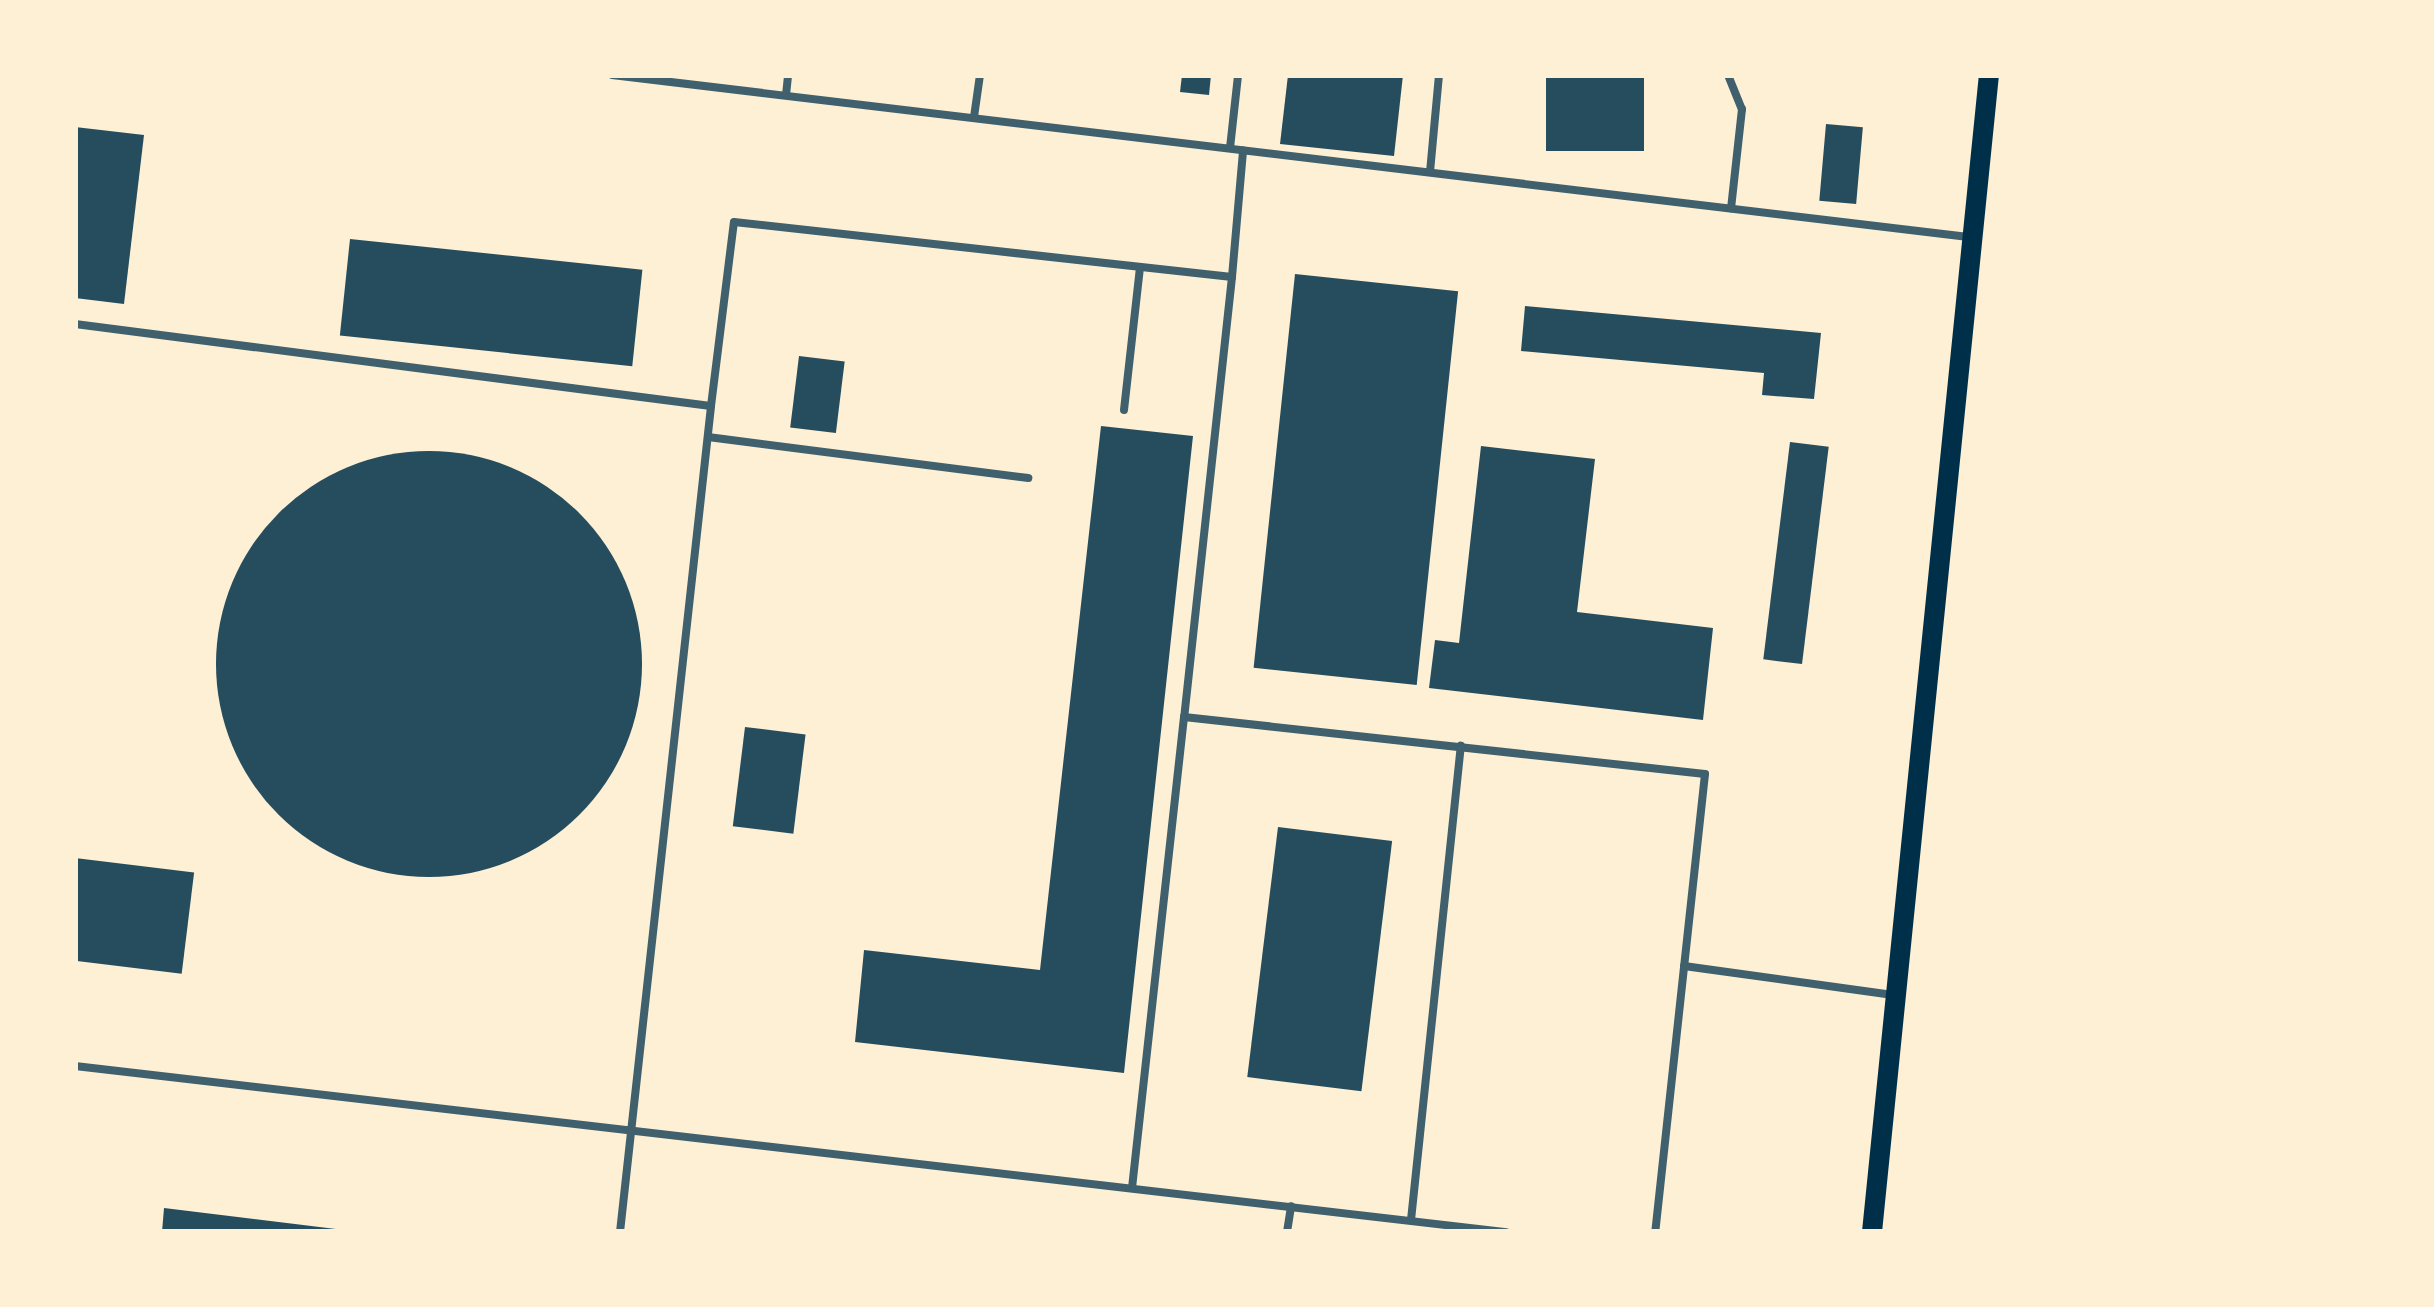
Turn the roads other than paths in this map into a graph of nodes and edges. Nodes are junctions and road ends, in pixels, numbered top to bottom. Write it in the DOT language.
graph roads {
  1 [pos="612,75"];
  2 [pos="788,75"];
  3 [pos="980,75"];
  4 [pos="1238,75"];
  5 [pos="1439,75"];
  6 [pos="1728,75"];
  7 [pos="1989,75"];
  8 [pos="786,95"];
  9 [pos="974,117"];
  10 [pos="1230,148"];
  11 [pos="1242,150"];
  12 [pos="1430,172"];
  13 [pos="1731,208"];
  14 [pos="1970,237"];
  15 [pos="1140,267"];
  16 [pos="1232,277"];
  17 [pos="75,324"];
  18 [pos="711,406"];
  19 [pos="1124,410"];
  20 [pos="708,437"];
  21 [pos="1028,478"];
  22 [pos="1184,717"];
  23 [pos="1460,746"];
  24 [pos="1684,966"];
  25 [pos="1898,996"];
  26 [pos="75,1066"];
  27 [pos="631,1132"];
  28 [pos="1132,1188"];
  29 [pos="1290,1206"];
  30 [pos="1411,1220"];
  31 [pos="1468,1230"];
  32 [pos="620,1232"];
  33 [pos="1288,1232"];
  34 [pos="1506,1232"];
  35 [pos="1655,1232"];
  36 [pos="1872,1232"];
  1 -- 8 [label="lane"];
  2 -- 8 [label="lane"];
  3 -- 9 [label="lane"];
  4 -- 10 [label="lane"];
  5 -- 12 [label="lane"];
  6 -- 13 [label="lane"];
  7 -- 14 [label="main road"];
  8 -- 9 [label="lane"];
  9 -- 10 [label="lane"];
  10 -- 11 [label="lane"];
  11 -- 12 [label="lane"];
  11 -- 16 [label="lane"];
  12 -- 13 [label="lane"];
  13 -- 14 [label="lane"];
  14 -- 25 [label="main road"];
  15 -- 16 [label="lane"];
  15 -- 18 [label="lane"];
  15 -- 19 [label="lane"];
  16 -- 22 [label="lane"];
  17 -- 18 [label="lane"];
  18 -- 20 [label="lane"];
  20 -- 21 [label="lane"];
  20 -- 27 [label="lane"];
  22 -- 23 [label="lane"];
  22 -- 28 [label="lane"];
  23 -- 24 [label="lane"];
  23 -- 30 [label="lane"];
  24 -- 25 [label="lane"];
  24 -- 35 [label="lane"];
  25 -- 36 [label="main road"];
  26 -- 27 [label="lane"];
  27 -- 28 [label="lane"];
  27 -- 32 [label="lane"];
  28 -- 29 [label="lane"];
  29 -- 30 [label="lane"];
  29 -- 33 [label="lane"];
  30 -- 31 [label="lane"];
  31 -- 34 [label="lane"];
}
